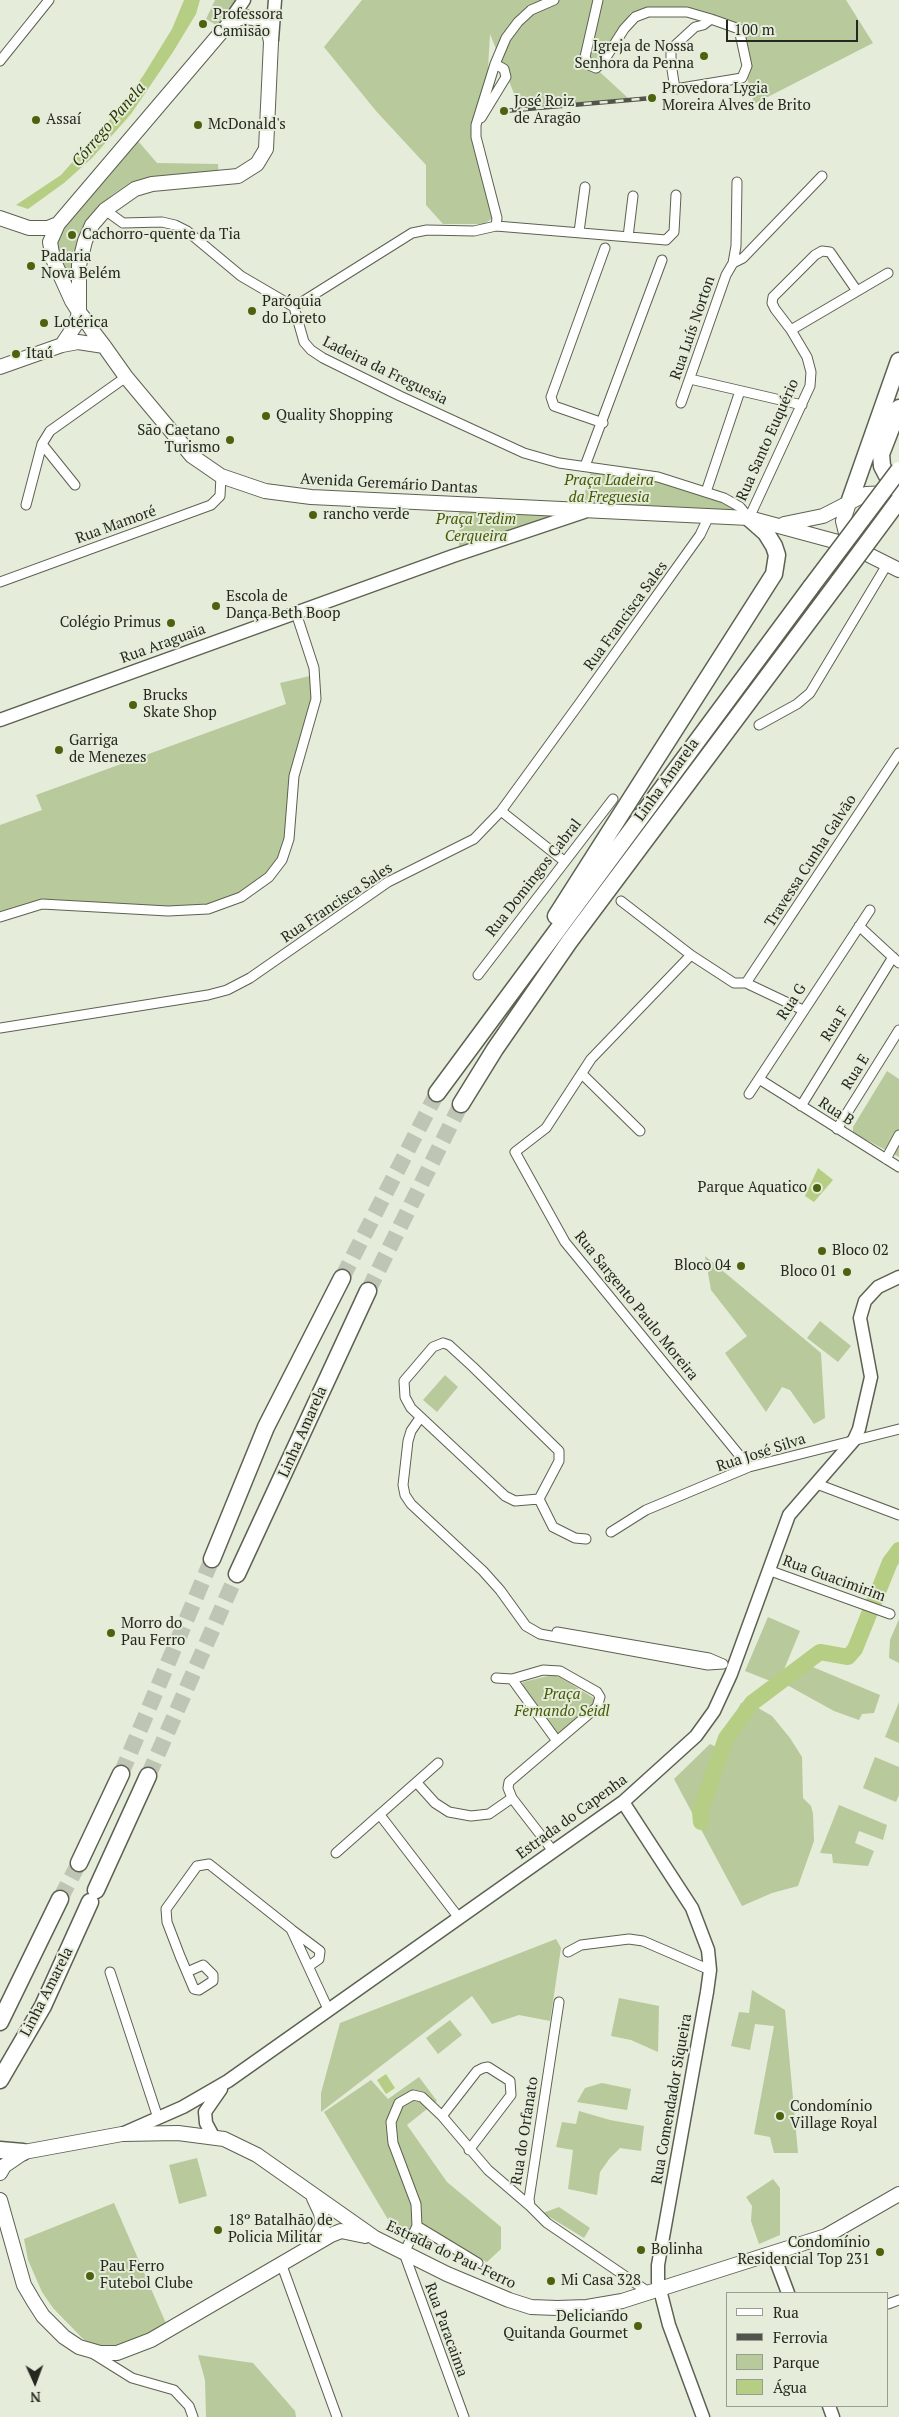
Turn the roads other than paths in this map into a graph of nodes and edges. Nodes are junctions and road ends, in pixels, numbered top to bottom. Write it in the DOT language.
graph roads {
  1 [pos="49,0"];
  2 [pos="244,0"];
  3 [pos="275,0"];
  4 [pos="554,0"];
  5 [pos="598,0"];
  6 [pos="712,19"];
  7 [pos="223,30"];
  8 [pos="271,42"];
  9 [pos="0,61"];
  10 [pos="495,64"];
  11 [pos="476,125"];
  12 [pos="822,176"];
  13 [pos="737,182"];
  14 [pos="585,187"];
  15 [pos="676,195"];
  16 [pos="633,196"];
  17 [pos="105,210"];
  18 [pos="0,218"];
  19 [pos="58,224"];
  20 [pos="496,226"];
  21 [pos="579,232"];
  22 [pos="628,237"];
  23 [pos="605,248"];
  24 [pos="662,260"];
  25 [pos="733,263"];
  26 [pos="888,273"];
  27 [pos="857,291"];
  28 [pos="294,307"];
  29 [pos="79,312"];
  30 [pos="791,330"];
  31 [pos="62,345"];
  32 [pos="104,346"];
  33 [pos="899,361"];
  34 [pos="0,367"];
  35 [pos="126,377"];
  36 [pos="690,379"];
  37 [pos="740,391"];
  38 [pos="681,403"];
  39 [pos="802,405"];
  40 [pos="899,408"];
  41 [pos="603,423"];
  42 [pos="42,444"];
  43 [pos="585,466"];
  44 [pos="899,470"];
  45 [pos="221,476"];
  46 [pos="75,485"];
  47 [pos="706,492"];
  48 [pos="898,496"];
  49 [pos="850,500"];
  50 [pos="26,505"];
  51 [pos="546,508"];
  52 [pos="593,510"];
  53 [pos="709,516"];
  54 [pos="749,518"];
  55 [pos="551,522"];
  56 [pos="775,525"];
  57 [pos="849,545"];
  58 [pos="894,567"];
  59 [pos="0,582"];
  60 [pos="296,614"];
  61 [pos="0,720"];
  62 [pos="758,725"];
  63 [pos="899,753"];
  64 [pos="613,799"];
  65 [pos="501,811"];
  66 [pos="564,861"];
  67 [pos="621,901"];
  68 [pos="870,910"];
  69 [pos="0,917"];
  70 [pos="859,926"];
  71 [pos="690,955"];
  72 [pos="896,960"];
  73 [pos="526,971"];
  74 [pos="478,975"];
  75 [pos="746,983"];
  76 [pos="803,1010"];
  77 [pos="0,1028"];
  78 [pos="899,1030"];
  79 [pos="582,1074"];
  80 [pos="759,1079"];
  81 [pos="437,1093"];
  82 [pos="749,1094"];
  83 [pos="461,1104"];
  84 [pos="802,1106"];
  85 [pos="837,1129"];
  86 [pos="640,1131"];
  87 [pos="898,1138"];
  88 [pos="886,1159"];
  89 [pos="899,1167"];
  90 [pos="899,1277"];
  91 [pos="342,1278"];
  92 [pos="368,1290"];
  93 [pos="420,1418"];
  94 [pos="899,1429"];
  95 [pos="854,1440"];
  96 [pos="750,1467"];
  97 [pos="817,1484"];
  98 [pos="539,1499"];
  99 [pos="899,1516"];
  100 [pos="611,1532"];
  101 [pos="586,1540"];
  102 [pos="212,1559"];
  103 [pos="768,1570"];
  104 [pos="237,1574"];
  105 [pos="890,1614"];
  106 [pos="729,1665"];
  107 [pos="496,1678"];
  108 [pos="512,1679"];
  109 [pos="557,1741"];
  110 [pos="438,1763"];
  111 [pos="121,1774"];
  112 [pos="148,1776"];
  113 [pos="417,1783"];
  114 [pos="512,1798"];
  115 [pos="623,1802"];
  116 [pos="380,1815"];
  117 [pos="553,1851"];
  118 [pos="336,1853"];
  119 [pos="79,1863"];
  120 [pos="60,1899"];
  121 [pos="459,1918"];
  122 [pos="291,1929"];
  123 [pos="568,1952"];
  124 [pos="308,1966"];
  125 [pos="710,1970"];
  126 [pos="110,1972"];
  127 [pos="187,1972"];
  128 [pos="558,2002"];
  129 [pos="328,2009"];
  130 [pos="0,2022"];
  131 [pos="0,2080"];
  132 [pos="228,2081"];
  133 [pos="442,2116"];
  134 [pos="158,2118"];
  135 [pos="122,2134"];
  136 [pos="213,2136"];
  137 [pos="0,2150"];
  138 [pos="469,2150"];
  139 [pos="23,2152"];
  140 [pos="0,2157"];
  141 [pos="0,2173"];
  142 [pos="311,2194"];
  143 [pos="899,2194"];
  144 [pos="0,2200"];
  145 [pos="530,2206"];
  146 [pos="417,2226"];
  147 [pos="375,2238"];
  148 [pos="313,2245"];
  149 [pos="404,2253"];
  150 [pos="773,2253"];
  151 [pos="478,2263"];
  152 [pos="282,2264"];
  153 [pos="654,2291"];
  154 [pos="788,2292"];
  155 [pos="91,2351"];
  156 [pos="118,2353"];
  157 [pos="126,2374"];
  158 [pos="193,2417"];
  159 [pos="337,2417"];
  160 [pos="464,2417"];
  161 [pos="703,2417"];
  1 -- 9 [label="street"];
  2 -- 7 [label="street"];
  3 -- 8 [label="street"];
  4 -- 10 [label="street"];
  5 -- 6 [label="street"];
  6 -- 6 [label="street"];
  7 -- 8 [label="main road"];
  7 -- 19 [label="main road"];
  8 -- 17 [label="main road"];
  10 -- 11 [label="street"];
  10 -- 11 [label="street"];
  11 -- 20 [label="street"];
  12 -- 25 [label="street, Rua Luís Norton"];
  13 -- 25 [label="street, Rua Luís Norton"];
  14 -- 21 [label="street"];
  15 -- 22 [label="street"];
  16 -- 22 [label="street"];
  17 -- 28 [label="street"];
  17 -- 29 [label="main road"];
  18 -- 19 [label="main road"];
  19 -- 29 [label="main road, Avenida Geremário Dantas"];
  20 -- 21 [label="street"];
  20 -- 28 [label="street"];
  21 -- 22 [label="street"];
  23 -- 41 [label="street"];
  24 -- 41 [label="street"];
  25 -- 36 [label="street, Rua Luís Norton"];
  26 -- 27 [label="street"];
  27 -- 30 [label="street"];
  27 -- 30 [label="street, Rua Santo Euquério"];
  28 -- 43 [label="street, Ladeira da Freguesia"];
  29 -- 31 [label="main road"];
  29 -- 32 [label="main road, Avenida Geremário Dantas"];
  30 -- 39 [label="street, Rua Santo Euquério"];
  31 -- 32 [label="main road"];
  31 -- 34 [label="main road"];
  32 -- 35 [label="main road, Avenida Geremário Dantas"];
  33 -- 49 [label="highway"];
  35 -- 42 [label="street"];
  35 -- 45 [label="main road, Avenida Geremário Dantas"];
  36 -- 37 [label="street"];
  36 -- 38 [label="street, Rua Luís Norton"];
  37 -- 39 [label="street"];
  37 -- 47 [label="street"];
  39 -- 54 [label="street, Rua Santo Euquério"];
  40 -- 48 [label="highway"];
  41 -- 43 [label="street"];
  42 -- 46 [label="street"];
  42 -- 50 [label="street"];
  43 -- 47 [label="street, Ladeira da Freguesia"];
  44 -- 73 [label="highway, Linha Amarela, bridge"];
  45 -- 51 [label="main road, Avenida Geremário Dantas"];
  45 -- 59 [label="street, Rua Mamoré"];
  47 -- 54 [label="street, Ladeira da Freguesia"];
  48 -- 49 [label="main road, Avenida Geremário Dantas"];
  48 -- 83 [label="highway, Linha Amarela, bridge"];
  49 -- 56 [label="main road, Avenida Geremário Dantas"];
  49 -- 57 [label="main road"];
  51 -- 52 [label="main road, Avenida Geremário Dantas"];
  51 -- 55 [label="main road"];
  52 -- 53 [label="main road, Avenida Geremário Dantas"];
  52 -- 55 [label="street, Rua Araguaia"];
  53 -- 54 [label="main road, Avenida Geremário Dantas"];
  53 -- 65 [label="street, Rua Francisca Sales"];
  54 -- 56 [label="main road, Avenida Geremário Dantas"];
  54 -- 73 [label="highway"];
  55 -- 60 [label="street, Rua Araguaia"];
  56 -- 57 [label="main road, Avenida Geremário Dantas"];
  57 -- 58 [label="main road, Avenida Geremário Dantas"];
  58 -- 62 [label="street"];
  60 -- 61 [label="street, Rua Araguaia"];
  60 -- 69 [label="street"];
  63 -- 75 [label="street, Travessa Cunha Galvão"];
  64 -- 66 [label="street, Rua Domingos Cabral"];
  65 -- 66 [label="street"];
  65 -- 77 [label="street, Rua Francisca Sales"];
  66 -- 74 [label="street, Rua Domingos Cabral"];
  67 -- 71 [label="street"];
  68 -- 70 [label="street, Rua G"];
  70 -- 72 [label="street"];
  70 -- 76 [label="street, Rua G"];
  71 -- 75 [label="street"];
  71 -- 79 [label="street"];
  72 -- 84 [label="street, Rua F"];
  73 -- 81 [label="highway, Linha Amarela"];
  75 -- 76 [label="street"];
  76 -- 80 [label="street, Rua G"];
  78 -- 85 [label="street, Rua E"];
  79 -- 86 [label="street"];
  79 -- 96 [label="street, Rua Sargento Paulo Moreira"];
  80 -- 82 [label="street, Rua G"];
  80 -- 84 [label="street, Rua B"];
  84 -- 85 [label="street, Rua B"];
  85 -- 88 [label="street, Rua B"];
  87 -- 88 [label="street"];
  88 -- 89 [label="street, Rua B"];
  90 -- 95 [label="street, Estrada do Capenha"];
  91 -- 102 [label="highway"];
  92 -- 104 [label="highway, Linha Amarela"];
  93 -- 98 [label="street"];
  93 -- 98 [label="street"];
  93 -- 106 [label="street"];
  94 -- 95 [label="street, Rua José Silva"];
  95 -- 96 [label="street, Rua José Silva"];
  95 -- 97 [label="street, Estrada do Capenha"];
  96 -- 100 [label="street, Rua José Silva"];
  97 -- 99 [label="street"];
  97 -- 103 [label="street, Estrada do Capenha"];
  98 -- 101 [label="street"];
  103 -- 105 [label="street, Rua Guacimirim"];
  103 -- 106 [label="street, Estrada do Capenha"];
  106 -- 115 [label="street, Estrada do Capenha"];
  107 -- 108 [label="street"];
  108 -- 109 [label="street"];
  108 -- 109 [label="street"];
  109 -- 114 [label="street"];
  110 -- 113 [label="street"];
  111 -- 119 [label="highway"];
  112 -- 131 [label="highway, Linha Amarela"];
  113 -- 114 [label="street"];
  113 -- 116 [label="street"];
  114 -- 117 [label="street"];
  115 -- 117 [label="street, Estrada do Capenha"];
  115 -- 125 [label="street, Rua Comendador Siqueira"];
  116 -- 118 [label="street"];
  116 -- 121 [label="street"];
  117 -- 121 [label="street, Estrada do Capenha"];
  120 -- 130 [label="highway, Linha Amarela"];
  121 -- 129 [label="street, Estrada do Capenha"];
  122 -- 124 [label="street"];
  122 -- 124 [label="street"];
  122 -- 127 [label="street"];
  123 -- 125 [label="street"];
  124 -- 129 [label="street"];
  125 -- 153 [label="street, Rua Comendador Siqueira"];
  126 -- 134 [label="street"];
  128 -- 145 [label="street, Rua do Orfanato"];
  129 -- 132 [label="street, Estrada do Capenha"];
  132 -- 134 [label="street, Estrada do Capenha"];
  132 -- 136 [label="street, Estrada do Capenha"];
  133 -- 138 [label="street"];
  133 -- 138 [label="street"];
  133 -- 146 [label="street"];
  134 -- 135 [label="street, Estrada do Capenha"];
  135 -- 136 [label="main road, Estrada do Pau-Ferro"];
  135 -- 139 [label="main road, Estrada do Pau-Ferro"];
  136 -- 142 [label="main road, Estrada do Pau-Ferro"];
  137 -- 139 [label="highway"];
  138 -- 145 [label="street"];
  139 -- 140 [label="main road, Estrada do Pau-Ferro"];
  139 -- 141 [label="main road"];
  142 -- 147 [label="main road, Estrada do Pau-Ferro"];
  142 -- 148 [label="main road"];
  143 -- 150 [label="main road, Estrada do Pau-Ferro"];
  144 -- 155 [label="main road"];
  145 -- 153 [label="street, Rua do Orfanato"];
  146 -- 149 [label="street"];
  146 -- 151 [label="street"];
  147 -- 148 [label="main road"];
  147 -- 149 [label="main road, Estrada do Pau-Ferro"];
  148 -- 152 [label="main road"];
  149 -- 153 [label="main road, Estrada do Pau-Ferro"];
  149 -- 160 [label="street, Rua Paracaima"];
  150 -- 153 [label="main road, Estrada do Pau-Ferro"];
  150 -- 154 [label="street"];
  152 -- 156 [label="main road"];
  152 -- 159 [label="street"];
  153 -- 161 [label="street, Rua Comendador Siqueira"];
  155 -- 156 [label="main road"];
  155 -- 157 [label="street"];
  156 -- 157 [label="street"];
  157 -- 158 [label="street"];
}
